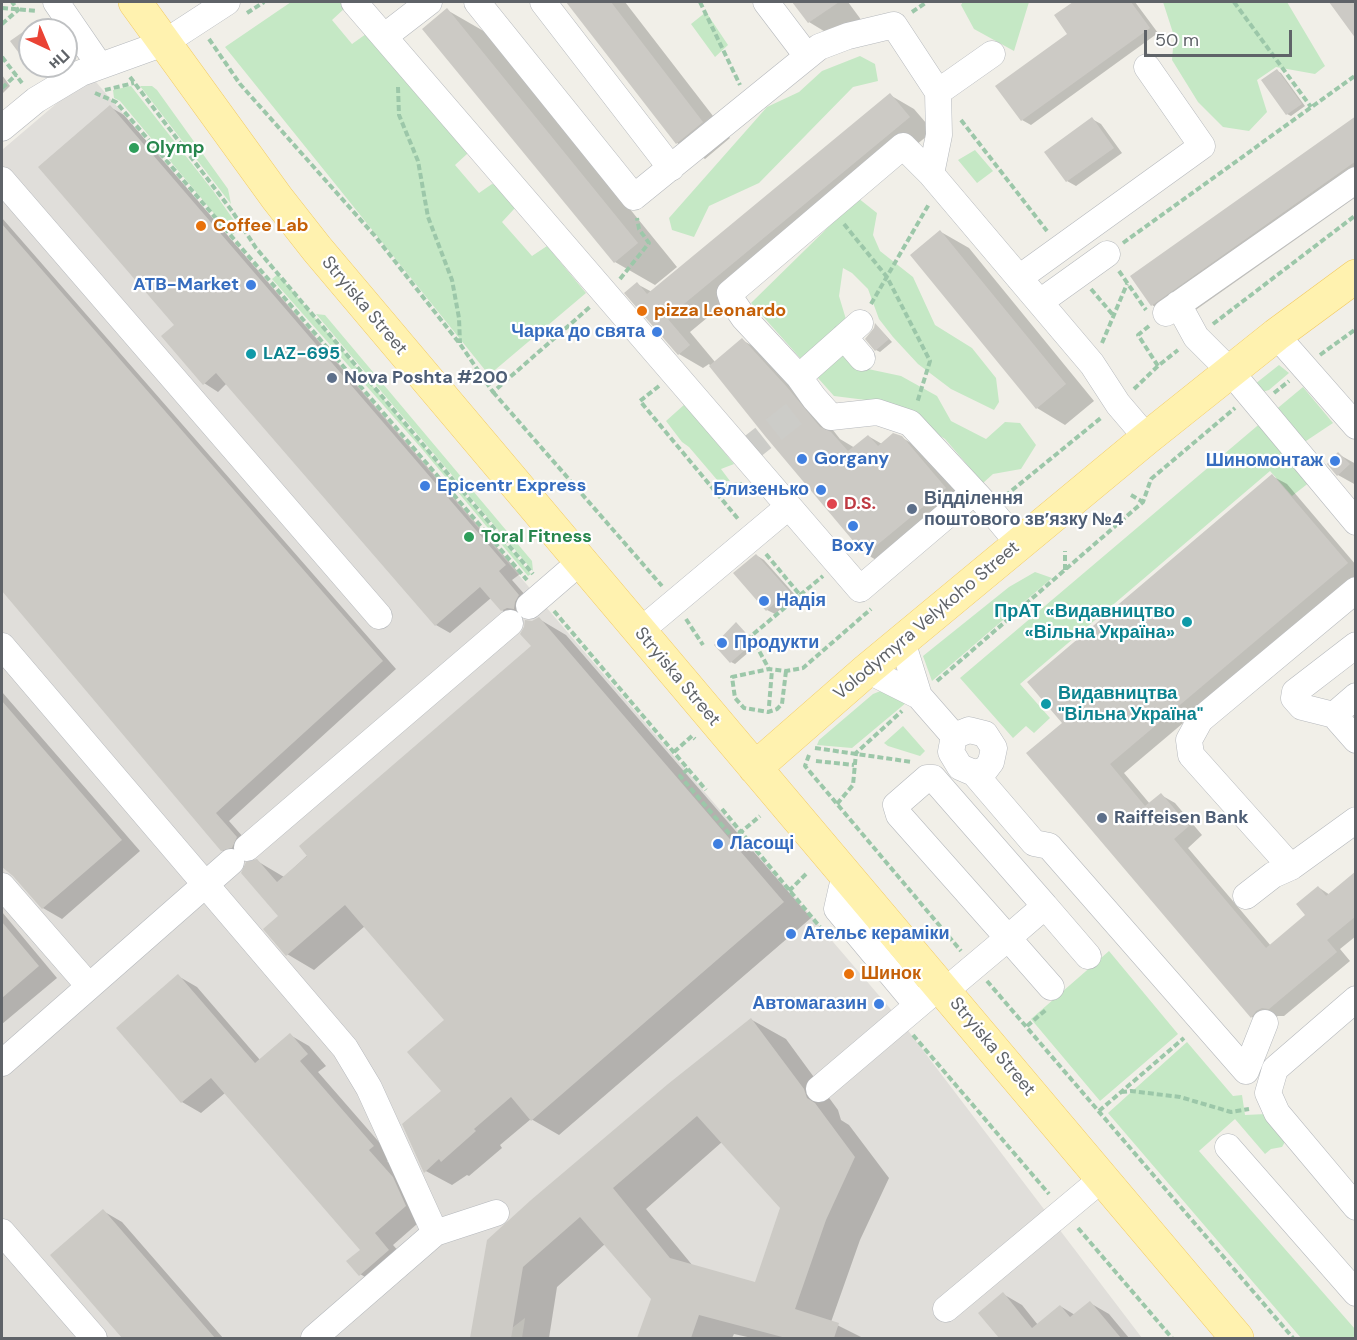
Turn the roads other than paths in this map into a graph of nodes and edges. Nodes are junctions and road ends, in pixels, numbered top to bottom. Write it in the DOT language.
graph roads {
  1 [pos="135,2"];
  2 [pos="227,2"];
  3 [pos="354,2"];
  4 [pos="429,2"];
  5 [pos="477,2"];
  6 [pos="543,2"];
  7 [pos="766,2"];
  8 [pos="48,6"];
  9 [pos="385,36"];
  10 [pos="164,43"];
  11 [pos="992,54"];
  12 [pos="807,56"];
  13 [pos="100,66"];
  14 [pos="1148,67"];
  15 [pos="938,92"];
  16 [pos="2,128"];
  17 [pos="671,168"];
  18 [pos="936,179"];
  19 [pos="2,180"];
  20 [pos="1356,180"];
  21 [pos="1107,254"];
  22 [pos="1356,276"];
  23 [pos="1019,278"];
  24 [pos="1040,302"];
  25 [pos="1276,335"];
  26 [pos="862,358"];
  27 [pos="1230,371"];
  28 [pos="799,377"];
  29 [pos="1356,426"];
  30 [pos="1147,438"];
  31 [pos="974,492"];
  32 [pos="788,507"];
  33 [pos="1356,522"];
  34 [pos="1019,544"];
  35 [pos="580,562"];
  36 [pos="1356,590"];
  37 [pos="379,616"];
  38 [pos="639,632"];
  39 [pos="902,641"];
  40 [pos="1356,645"];
  41 [pos="2,646"];
  42 [pos="867,670"];
  43 [pos="1356,696"];
  44 [pos="917,698"];
  45 [pos="1334,715"];
  46 [pos="954,736"];
  47 [pos="1356,740"];
  48 [pos="754,768"];
  49 [pos="974,773"];
  50 [pos="1356,820"];
  51 [pos="1291,867"];
  52 [pos="205,885"];
  53 [pos="2,886"];
  54 [pos="1246,896"];
  55 [pos="1045,906"];
  56 [pos="1008,938"];
  57 [pos="1088,956"];
  58 [pos="89,986"];
  59 [pos="1051,987"];
  60 [pos="1356,999"];
  61 [pos="926,1000"];
  62 [pos="1265,1023"];
  63 [pos="2,1063"];
  64 [pos="819,1089"];
  65 [pos="1228,1147"];
  66 [pos="1103,1178"];
  67 [pos="1356,1207"];
  68 [pos="496,1213"];
  69 [pos="2,1232"];
  70 [pos="435,1233"];
  71 [pos="1356,1293"];
  72 [pos="946,1309"];
  73 [pos="94,1338"];
  74 [pos="314,1338"];
  75 [pos="1237,1338"];
  1 -- 10 [label="main road, Stryiska Street"];
  2 -- 10 [label="street"];
  3 -- 9 [label="street"];
  4 -- 9 [label="street"];
  5 -- 17 [label="street"];
  6 -- 17 [label="street"];
  7 -- 12 [label="street"];
  8 -- 13 [label="street"];
  9 -- 32 [label="street"];
  10 -- 13 [label="street"];
  10 -- 35 [label="main road, Stryiska Street"];
  11 -- 15 [label="street"];
  12 -- 15 [label="street"];
  12 -- 17 [label="street"];
  13 -- 16 [label="street"];
  14 -- 23 [label="street"];
  15 -- 18 [label="street"];
  18 -- 23 [label="street"];
  18 -- 28 [label="street"];
  19 -- 37 [label="street"];
  20 -- 27 [label="street"];
  21 -- 24 [label="street"];
  22 -- 25 [label="main road, Volodymyra Velykoho Street"];
  23 -- 24 [label="street"];
  24 -- 30 [label="street"];
  25 -- 27 [label="main road, Volodymyra Velykoho Street"];
  25 -- 29 [label="street"];
  26 -- 28 [label="street"];
  27 -- 30 [label="main road, Volodymyra Velykoho Street"];
  27 -- 33 [label="street"];
  28 -- 31 [label="street"];
  30 -- 34 [label="main road, Volodymyra Velykoho Street"];
  31 -- 32 [label="street"];
  31 -- 34 [label="street"];
  32 -- 38 [label="street"];
  34 -- 39 [label="main road, Volodymyra Velykoho Street"];
  35 -- 38 [label="main road, Stryiska Street"];
  35 -- 52 [label="street"];
  36 -- 51 [label="street"];
  38 -- 48 [label="main road, Stryiska Street"];
  39 -- 42 [label="main road, Volodymyra Velykoho Street"];
  39 -- 44 [label="street"];
  40 -- 45 [label="street"];
  41 -- 52 [label="street"];
  42 -- 44 [label="street"];
  42 -- 48 [label="main road, Volodymyra Velykoho Street"];
  43 -- 45 [label="street"];
  44 -- 46 [label="street"];
  45 -- 47 [label="street"];
  46 -- 49 [label="street"];
  46 -- 49 [label="street"];
  48 -- 61 [label="main road, Stryiska Street"];
  49 -- 62 [label="street"];
  50 -- 51 [label="street"];
  51 -- 54 [label="street"];
  52 -- 58 [label="street"];
  52 -- 70 [label="street"];
  53 -- 58 [label="street"];
  55 -- 56 [label="street"];
  55 -- 56 [label="street"];
  55 -- 57 [label="street"];
  56 -- 59 [label="street"];
  56 -- 61 [label="street"];
  58 -- 63 [label="street"];
  60 -- 67 [label="street"];
  61 -- 64 [label="street"];
  61 -- 66 [label="main road, Stryiska Street"];
  65 -- 71 [label="street"];
  66 -- 72 [label="street"];
  66 -- 75 [label="main road, Stryiska Street"];
  68 -- 70 [label="street"];
  69 -- 73 [label="street"];
  70 -- 74 [label="street"];
}
